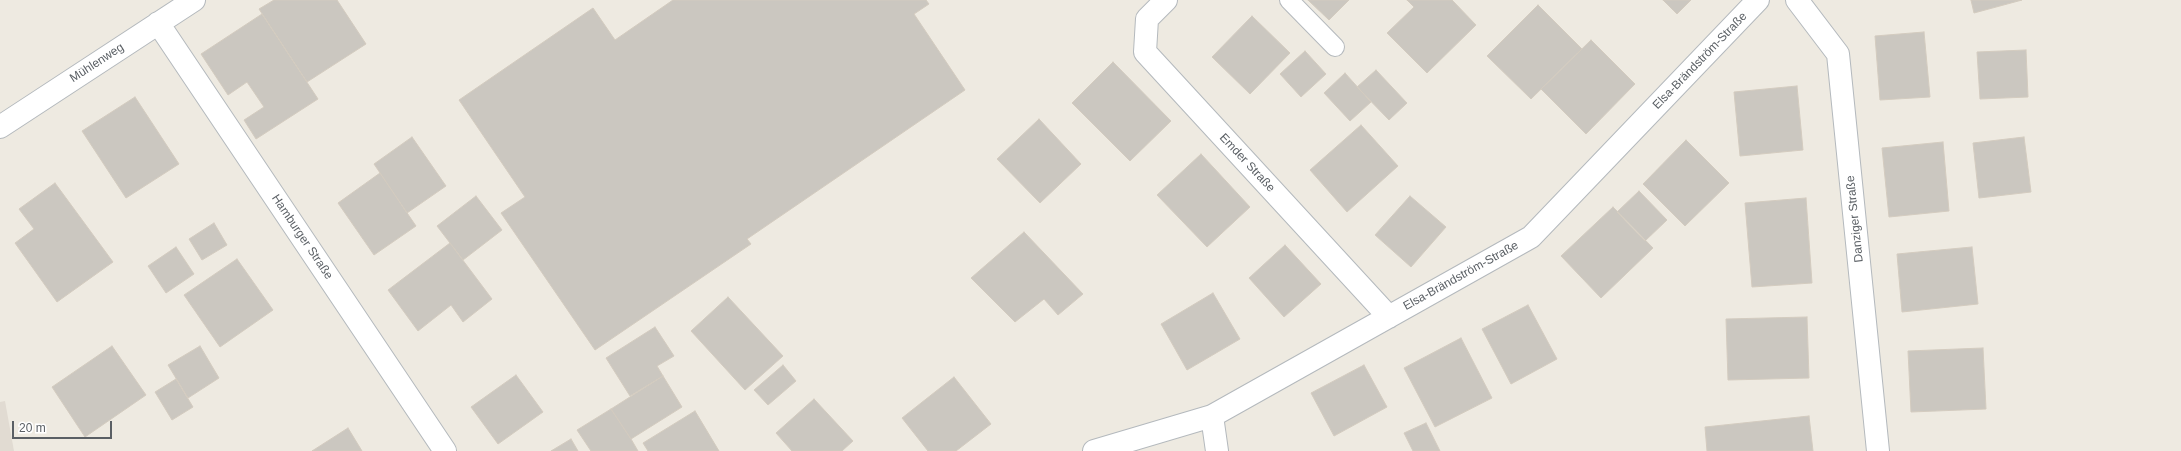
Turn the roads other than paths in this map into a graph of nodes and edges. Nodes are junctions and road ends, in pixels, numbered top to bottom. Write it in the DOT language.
graph roads {
  1 [pos="194,0"];
  2 [pos="1166,0"];
  3 [pos="1289,0"];
  4 [pos="1758,0"];
  5 [pos="1797,0"];
  6 [pos="158,23"];
  7 [pos="1335,47"];
  8 [pos="0,127"];
  9 [pos="1389,317"];
  10 [pos="1212,416"];
  11 [pos="445,451"];
  12 [pos="1094,451"];
  13 [pos="1217,451"];
  14 [pos="1878,451"];
  1 -- 6 [label="street, Mühlenweg"];
  2 -- 9 [label="street, Emder Straße"];
  3 -- 7 [label="lane"];
  4 -- 9 [label="street, Elsa-Brändström-Straße"];
  5 -- 14 [label="street, Danziger Straße"];
  6 -- 8 [label="street, Mühlenweg"];
  6 -- 11 [label="street, Hamburger Straße"];
  9 -- 10 [label="street, Elsa-Brändström-Straße"];
  10 -- 12 [label="street, Elsa-Brändström-Straße"];
  10 -- 13 [label="street"];
}
